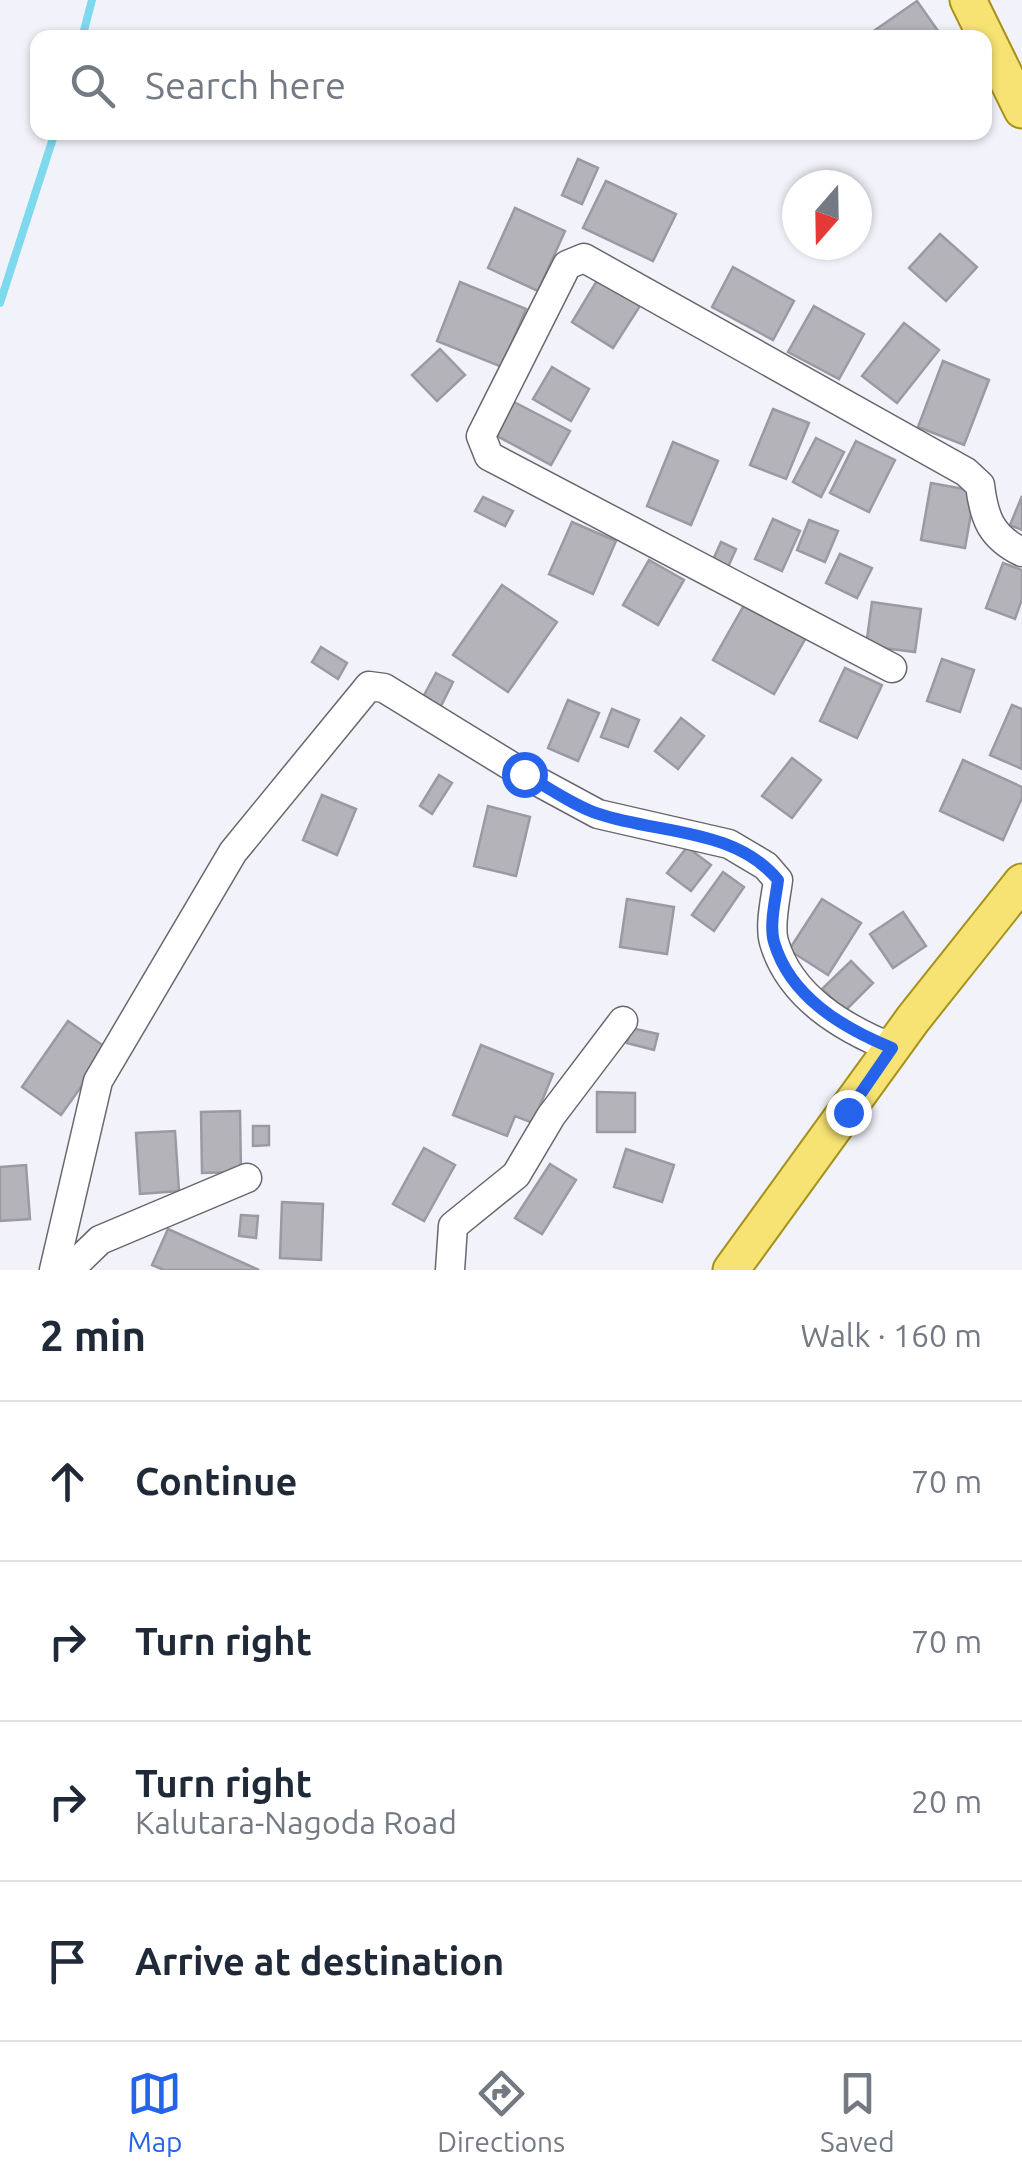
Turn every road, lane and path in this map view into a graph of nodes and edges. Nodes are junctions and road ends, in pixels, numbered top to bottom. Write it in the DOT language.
graph roads {
  1 [pos="968,0"];
  2 [pos="983,30"];
  3 [pos="992,49"];
  4 [pos="1022,110"];
  5 [pos="1022,552"];
  6 [pos="892,668"];
  7 [pos="1022,882"];
  8 [pos="623,1021"];
  9 [pos="892,1048"];
  10 [pos="247,1178"];
  11 [pos="54,1270"];
  12 [pos="70,1270"];
  13 [pos="450,1270"];
  14 [pos="732,1270"];
  1 -- 2 [label="main road"];
  3 -- 4 [label="main road"];
  5 -- 6 [label="street"];
  7 -- 9 [label="main road"];
  8 -- 13 [label="street"];
  9 -- 11 [label="street"];
  9 -- 14 [label="main road"];
  10 -- 12 [label="street"];
}
